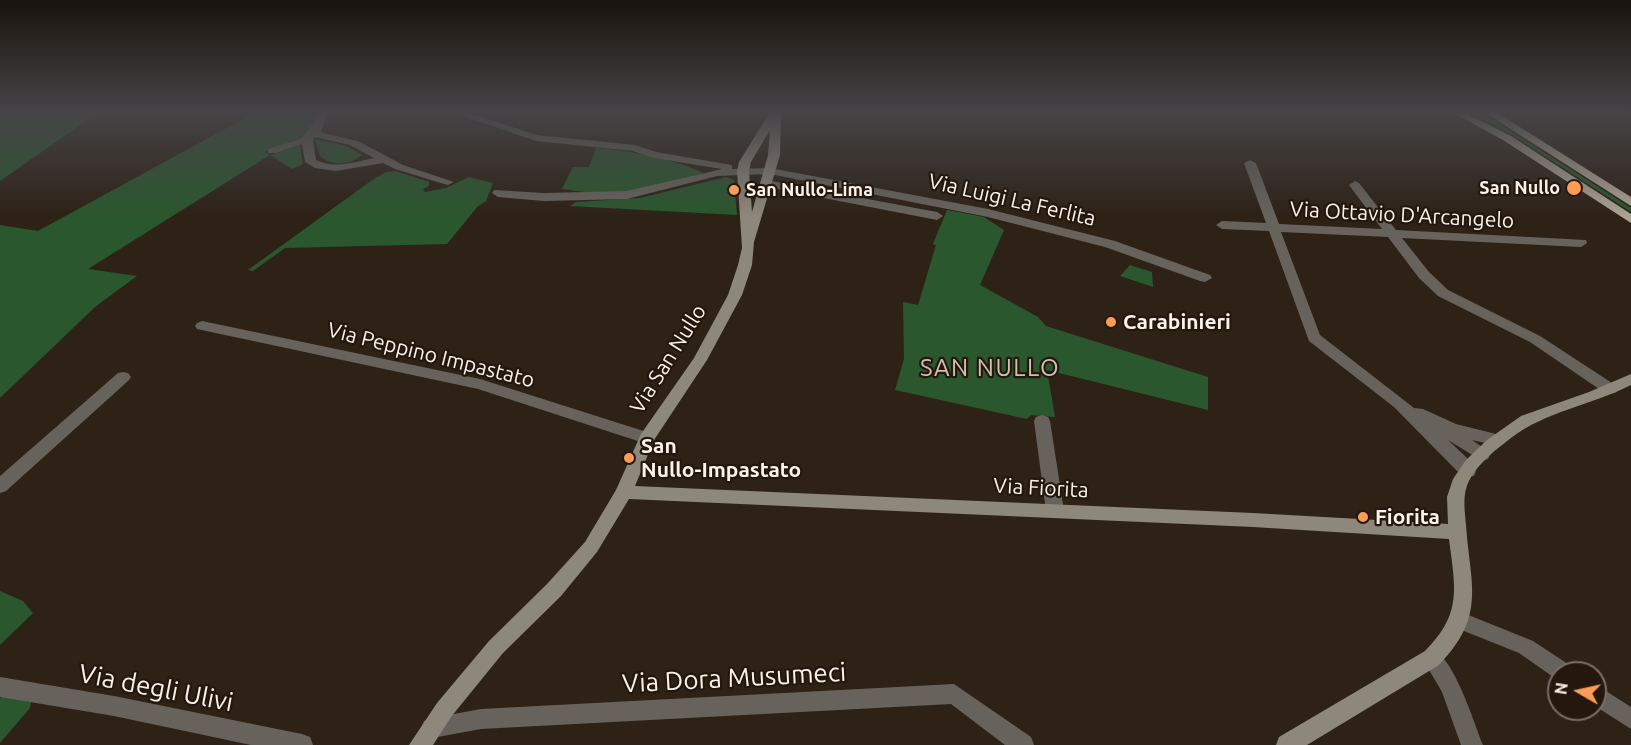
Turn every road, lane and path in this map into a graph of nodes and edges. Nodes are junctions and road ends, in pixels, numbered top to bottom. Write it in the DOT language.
graph roads {
  1 [pos="282,147"];
  2 [pos="311,147"];
  3 [pos="360,147"];
  4 [pos="623,147"];
  5 [pos="754,147"];
  6 [pos="774,147"];
  7 [pos="1520,147"];
  8 [pos="1544,147"];
  9 [pos="272,151"];
  10 [pos="382,160"];
  11 [pos="1250,163"];
  12 [pos="743,171"];
  13 [pos="770,171"];
  14 [pos="448,182"];
  15 [pos="766,184"];
  16 [pos="1355,185"];
  17 [pos="498,193"];
  18 [pos="744,199"];
  19 [pos="762,199"];
  20 [pos="1631,202"];
  21 [pos="937,216"];
  22 [pos="1631,219"];
  23 [pos="1222,225"];
  24 [pos="1274,228"];
  25 [pos="1395,234"];
  26 [pos="1581,243"];
  27 [pos="748,248"];
  28 [pos="1205,278"];
  29 [pos="202,326"];
  30 [pos="123,377"];
  31 [pos="1631,379"];
  32 [pos="1610,389"];
  33 [pos="1399,403"];
  34 [pos="1042,421"];
  35 [pos="1433,421"];
  36 [pos="647,438"];
  37 [pos="1498,440"];
  38 [pos="1482,455"];
  39 [pos="1468,471"];
  40 [pos="0,486"];
  41 [pos="624,492"];
  42 [pos="1055,511"];
  43 [pos="1456,532"];
  44 [pos="1461,621"];
  45 [pos="1432,658"];
  46 [pos="1547,661"];
  47 [pos="0,687"];
  48 [pos="1607,702"];
  49 [pos="1631,719"];
  50 [pos="432,728"];
  51 [pos="302,745"];
  52 [pos="420,745"];
  53 [pos="1023,745"];
  54 [pos="1287,745"];
  55 [pos="1472,745"];
  1 -- 9 [label="street"];
  2 -- 10 [label="street"];
  3 -- 10 [label="street"];
  4 -- 12 [label="street"];
  5 -- 12 [label="main road, Via San Nullo"];
  6 -- 13 [label="main road"];
  7 -- 22 [label="main road"];
  8 -- 20 [label="main road"];
  10 -- 14 [label="street"];
  11 -- 24 [label="street"];
  12 -- 13 [label="street, Via Luigi La Ferlita"];
  12 -- 17 [label="street"];
  12 -- 18 [label="main road, Via San Nullo"];
  13 -- 15 [label="main road"];
  13 -- 28 [label="street, Via Luigi La Ferlita"];
  15 -- 19 [label="main road"];
  15 -- 21 [label="street"];
  16 -- 25 [label="street"];
  18 -- 19 [label="street"];
  18 -- 27 [label="main road, Via San Nullo"];
  19 -- 27 [label="main road"];
  23 -- 24 [label="street, Via Ottavio D'Arcangelo"];
  24 -- 25 [label="street, Via Ottavio D'Arcangelo"];
  24 -- 33 [label="street"];
  25 -- 26 [label="street, Via Ottavio D'Arcangelo"];
  25 -- 32 [label="street"];
  27 -- 36 [label="main road, Via San Nullo"];
  29 -- 36 [label="street, Via Peppino Impastato"];
  30 -- 40 [label="street"];
  31 -- 32 [label="main road"];
  32 -- 37 [label="main road"];
  33 -- 35 [label="street"];
  33 -- 39 [label="street"];
  34 -- 42 [label="street"];
  35 -- 37 [label="street"];
  35 -- 38 [label="street"];
  36 -- 41 [label="main road, Via San Nullo"];
  37 -- 38 [label="main road"];
  38 -- 39 [label="main road"];
  39 -- 43 [label="main road"];
  41 -- 42 [label="main road, Via Fiorita"];
  41 -- 50 [label="main road, Via San Nullo"];
  42 -- 43 [label="main road, Via Fiorita"];
  43 -- 44 [label="main road"];
  44 -- 45 [label="main road"];
  44 -- 46 [label="street"];
  45 -- 54 [label="main road"];
  45 -- 55 [label="street"];
  47 -- 51 [label="street, Via degli Ulivi"];
  48 -- 49 [label="street"];
  50 -- 52 [label="main road, Via San Nullo"];
  50 -- 53 [label="street, Via Dora Musumeci"];
}
